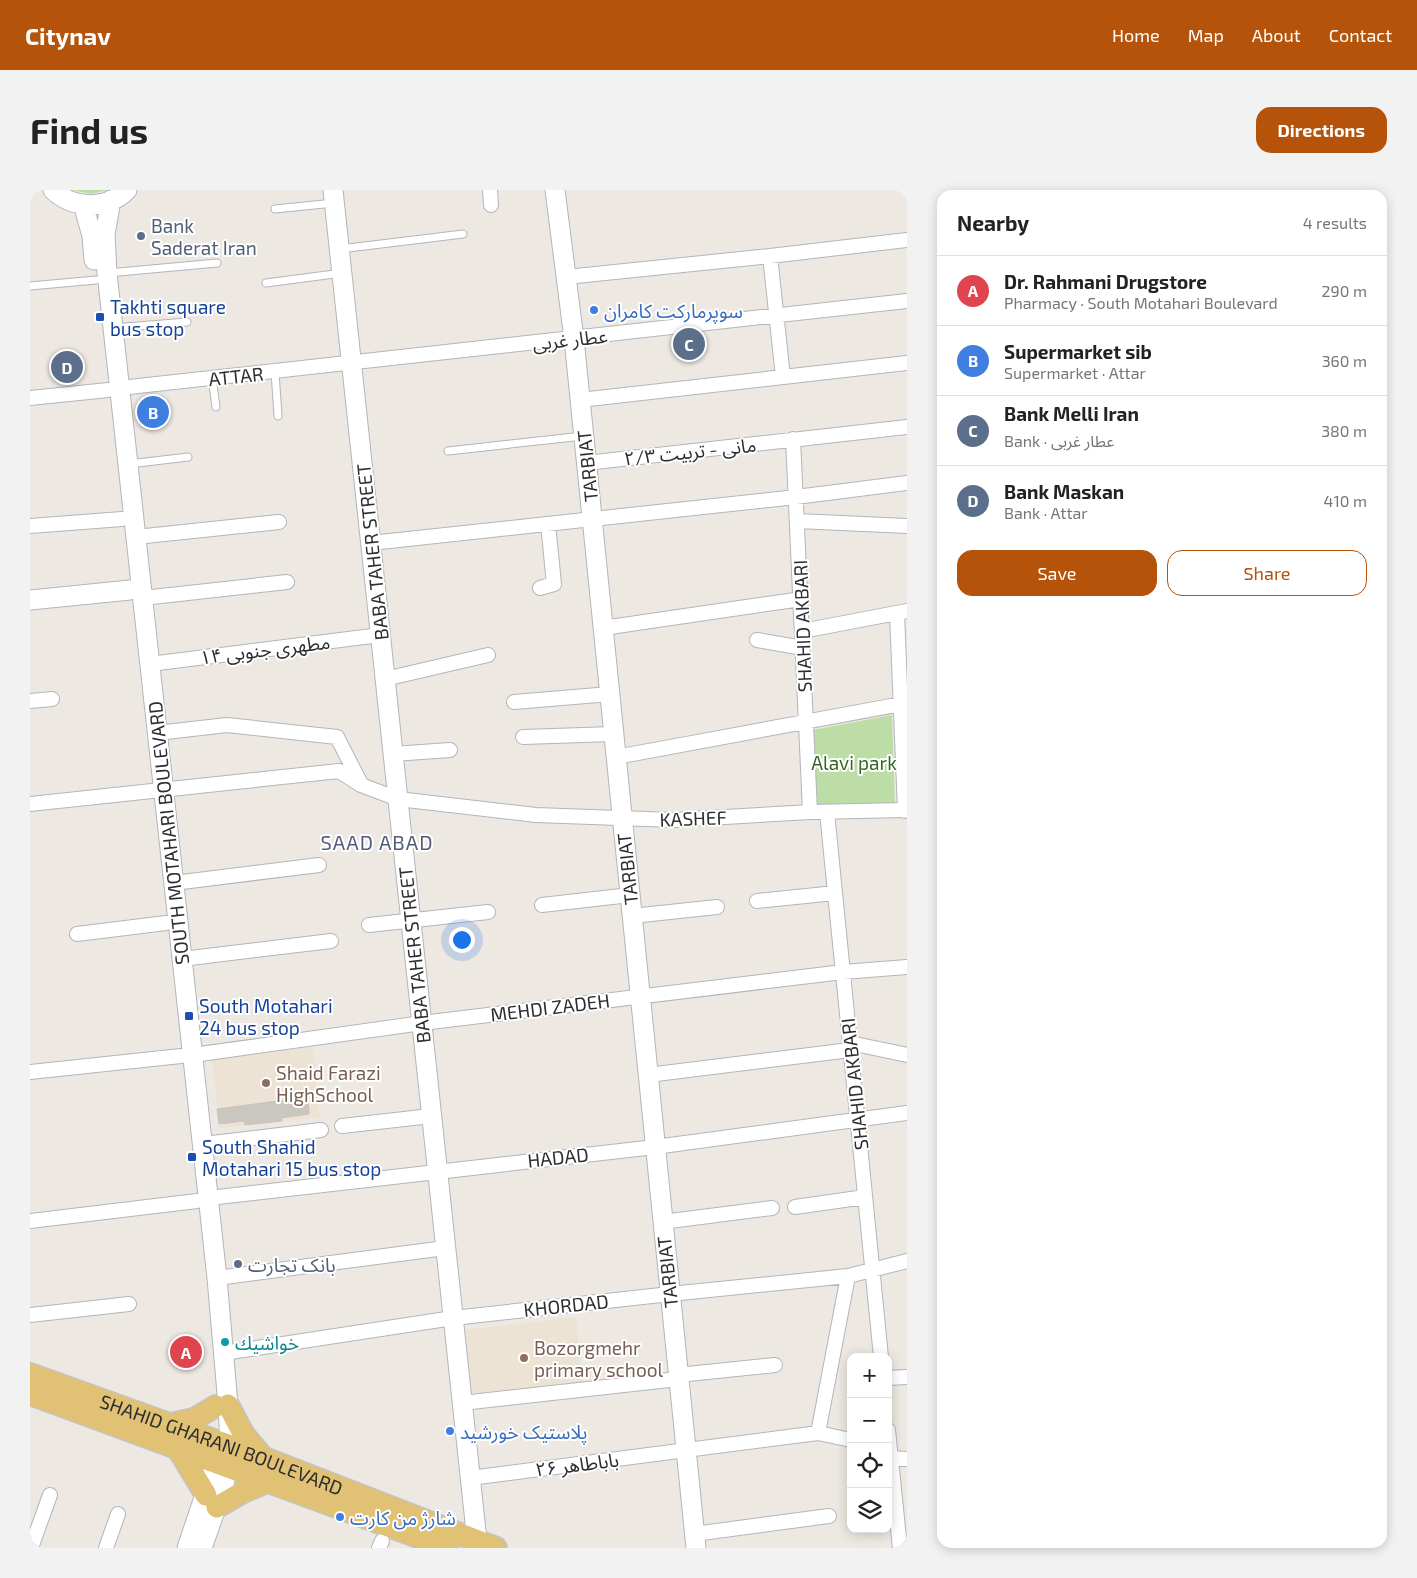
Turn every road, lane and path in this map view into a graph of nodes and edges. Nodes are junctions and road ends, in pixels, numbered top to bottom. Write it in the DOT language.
graph roads {
  1 [pos="53,190"];
  2 [pos="490,190"];
  3 [pos="555,190"];
  4 [pos="119,195"];
  5 [pos="334,196"];
  6 [pos="84,204"];
  7 [pos="491,205"];
  8 [pos="275,209"];
  9 [pos="463,234"];
  10 [pos="907,240"];
  11 [pos="339,249"];
  12 [pos="770,256"];
  13 [pos="217,263"];
  14 [pos="342,272"];
  15 [pos="101,276"];
  16 [pos="566,277"];
  17 [pos="266,283"];
  18 [pos="30,286"];
  19 [pos="907,301"];
  20 [pos="777,316"];
  21 [pos="187,322"];
  22 [pos="113,328"];
  23 [pos="574,339"];
  24 [pos="352,363"];
  25 [pos="907,363"];
  26 [pos="275,372"];
  27 [pos="783,377"];
  28 [pos="212,378"];
  29 [pos="114,389"];
  30 [pos="30,398"];
  31 [pos="580,400"];
  32 [pos="216,407"];
  33 [pos="278,416"];
  34 [pos="907,427"];
  35 [pos="584,436"];
  36 [pos="793,439"];
  37 [pos="448,452"];
  38 [pos="188,457"];
  39 [pos="586,462"];
  40 [pos="128,464"];
  41 [pos="907,483"];
  42 [pos="796,497"];
  43 [pos="122,519"];
  44 [pos="592,519"];
  45 [pos="798,521"];
  46 [pos="279,522"];
  47 [pos="548,524"];
  48 [pos="30,526"];
  49 [pos="907,526"];
  50 [pos="136,537"];
  51 [pos="371,543"];
  52 [pos="287,582"];
  53 [pos="540,588"];
  54 [pos="136,594"];
  55 [pos="801,599"];
  56 [pos="30,600"];
  57 [pos="902,612"];
  58 [pos="603,628"];
  59 [pos="802,631"];
  60 [pos="380,635"];
  61 [pos="757,640"];
  62 [pos="803,648"];
  63 [pos="488,654"];
  64 [pos="150,664"];
  65 [pos="385,679"];
  66 [pos="610,694"];
  67 [pos="52,699"];
  68 [pos="30,701"];
  69 [pos="514,702"];
  70 [pos="904,703"];
  71 [pos="806,721"];
  72 [pos="157,733"];
  73 [pos="613,734"];
  74 [pos="523,737"];
  75 [pos="450,750"];
  76 [pos="393,754"];
  77 [pos="616,757"];
  78 [pos="361,785"];
  79 [pos="158,790"];
  80 [pos="398,799"];
  81 [pos="30,804"];
  82 [pos="906,811"];
  83 [pos="810,812"];
  84 [pos="827,812"];
  85 [pos="622,818"];
  86 [pos="319,865"];
  87 [pos="174,883"];
  88 [pos="835,893"];
  89 [pos="630,895"];
  90 [pos="757,901"];
  91 [pos="542,905"];
  92 [pos="717,907"];
  93 [pos="488,912"];
  94 [pos="632,916"];
  95 [pos="411,920"];
  96 [pos="166,923"];
  97 [pos="369,925"];
  98 [pos="77,934"];
  99 [pos="331,941"];
  100 [pos="182,958"];
  101 [pos="907,967"];
  102 [pos="843,972"];
  103 [pos="640,997"];
  104 [pos="422,1023"];
  105 [pos="850,1046"];
  106 [pos="187,1055"];
  107 [pos="907,1055"];
  108 [pos="30,1072"];
  109 [pos="648,1076"];
  110 [pos="907,1113"];
  111 [pos="431,1116"];
  112 [pos="857,1118"];
  113 [pos="342,1126"];
  114 [pos="321,1130"];
  115 [pos="203,1144"];
  116 [pos="655,1146"];
  117 [pos="437,1171"];
  118 [pos="865,1197"];
  119 [pos="203,1200"];
  120 [pos="795,1207"];
  121 [pos="772,1208"];
  122 [pos="30,1221"];
  123 [pos="662,1222"];
  124 [pos="446,1248"];
  125 [pos="907,1262"];
  126 [pos="872,1270"];
  127 [pos="848,1276"];
  128 [pos="217,1278"];
  129 [pos="670,1294"];
  130 [pos="129,1304"];
  131 [pos="30,1315"];
  132 [pos="453,1318"];
  133 [pos="224,1353"];
  134 [pos="881,1353"];
  135 [pos="775,1365"];
  136 [pos="30,1374"];
  137 [pos="678,1377"];
  138 [pos="907,1377"];
  139 [pos="892,1378"];
  140 [pos="30,1394"];
  141 [pos="462,1403"];
  142 [pos="222,1405"];
  143 [pos="171,1424"];
  144 [pos="818,1433"];
  145 [pos="847,1439"];
  146 [pos="178,1449"];
  147 [pos="685,1450"];
  148 [pos="892,1452"];
  149 [pos="219,1453"];
  150 [pos="264,1458"];
  151 [pos="907,1459"];
  152 [pos="892,1470"];
  153 [pos="470,1478"];
  154 [pos="269,1481"];
  155 [pos="50,1495"];
  156 [pos="211,1501"];
  157 [pos="118,1514"];
  158 [pos="829,1516"];
  159 [pos="695,1541"];
  160 [pos="486,1544"];
  161 [pos="31,1548"];
  162 [pos="106,1548"];
  163 [pos="187,1548"];
  164 [pos="202,1548"];
  165 [pos="448,1548"];
  166 [pos="900,1548"];
  1 -- 6 [label="street"];
  2 -- 7 [label="street"];
  3 -- 16 [label="street, TARBIAT"];
  4 -- 6 [label="street"];
  4 -- 15 [label="street, SOUTH MOTAHARI BOULEVARD"];
  5 -- 8 [label="lane"];
  5 -- 11 [label="street, BABA TAHER STREET"];
  6 -- 15 [label="street, SOUTH MOTAHARI BOULEVARD"];
  9 -- 11 [label="lane"];
  10 -- 12 [label="street"];
  11 -- 14 [label="street, BABA TAHER STREET"];
  12 -- 16 [label="street"];
  12 -- 20 [label="street"];
  13 -- 15 [label="lane"];
  14 -- 17 [label="lane"];
  14 -- 24 [label="street, BABA TAHER STREET"];
  15 -- 18 [label="lane"];
  15 -- 22 [label="street, SOUTH MOTAHARI BOULEVARD"];
  15 -- 29 [label="street, SOUTH MOTAHARI BOULEVARD"];
  16 -- 23 [label="street, TARBIAT"];
  19 -- 20 [label="street, عطار غربی"];
  20 -- 23 [label="street, عطار غربی"];
  20 -- 27 [label="street"];
  21 -- 22 [label="lane"];
  22 -- 29 [label="street, SOUTH MOTAHARI BOULEVARD"];
  23 -- 24 [label="street, عطار غربی"];
  23 -- 31 [label="street, TARBIAT"];
  24 -- 26 [label="street, ATTAR"];
  24 -- 51 [label="street, BABA TAHER STREET"];
  25 -- 27 [label="street"];
  26 -- 28 [label="street, ATTAR"];
  26 -- 33 [label="lane"];
  27 -- 31 [label="street"];
  28 -- 29 [label="street, ATTAR"];
  28 -- 32 [label="lane"];
  29 -- 30 [label="street, ATTAR"];
  29 -- 40 [label="street, SOUTH MOTAHARI BOULEVARD"];
  29 -- 43 [label="street, SOUTH MOTAHARI BOULEVARD"];
  31 -- 35 [label="street, TARBIAT"];
  34 -- 36 [label="street, مانی - تربیت ۲/۳"];
  35 -- 37 [label="lane"];
  35 -- 39 [label="street, TARBIAT"];
  36 -- 39 [label="street, مانی - تربیت ۲/۳"];
  36 -- 42 [label="street, SHAHID AKBARI"];
  38 -- 40 [label="lane"];
  39 -- 44 [label="street, TARBIAT"];
  40 -- 50 [label="street, SOUTH MOTAHARI BOULEVARD"];
  41 -- 42 [label="street"];
  42 -- 44 [label="street"];
  42 -- 45 [label="street, SHAHID AKBARI"];
  43 -- 48 [label="street"];
  43 -- 54 [label="street, SOUTH MOTAHARI BOULEVARD"];
  44 -- 47 [label="street"];
  44 -- 58 [label="street, TARBIAT"];
  45 -- 49 [label="street"];
  45 -- 55 [label="street, SHAHID AKBARI"];
  46 -- 50 [label="street"];
  47 -- 51 [label="street"];
  47 -- 53 [label="street"];
  50 -- 54 [label="street, SOUTH MOTAHARI BOULEVARD"];
  51 -- 60 [label="street, BABA TAHER STREET"];
  52 -- 54 [label="street"];
  54 -- 56 [label="street"];
  54 -- 64 [label="street, SOUTH MOTAHARI BOULEVARD"];
  54 -- 79 [label="street, SOUTH MOTAHARI BOULEVARD"];
  55 -- 58 [label="street"];
  55 -- 59 [label="street, SHAHID AKBARI"];
  57 -- 59 [label="street"];
  57 -- 70 [label="street"];
  58 -- 66 [label="street, TARBIAT"];
  59 -- 62 [label="street, SHAHID AKBARI"];
  60 -- 64 [label="street, مطهری جنوبی ۱۴"];
  60 -- 65 [label="street, BABA TAHER STREET"];
  61 -- 62 [label="street"];
  62 -- 71 [label="street, SHAHID AKBARI"];
  63 -- 65 [label="street"];
  64 -- 72 [label="street, SOUTH MOTAHARI BOULEVARD"];
  65 -- 76 [label="street, BABA TAHER STREET"];
  66 -- 69 [label="street"];
  66 -- 73 [label="street, TARBIAT"];
  67 -- 68 [label="street"];
  70 -- 71 [label="street"];
  70 -- 82 [label="street"];
  71 -- 77 [label="street"];
  71 -- 83 [label="street, SHAHID AKBARI"];
  72 -- 78 [label="street"];
  72 -- 79 [label="street, SOUTH MOTAHARI BOULEVARD"];
  73 -- 74 [label="street"];
  73 -- 77 [label="street, TARBIAT"];
  75 -- 76 [label="street"];
  76 -- 80 [label="street, BABA TAHER STREET"];
  77 -- 85 [label="street, TARBIAT"];
  78 -- 79 [label="street, KASHEF"];
  78 -- 80 [label="street, KASHEF"];
  79 -- 81 [label="street, KASHEF"];
  79 -- 87 [label="street, SOUTH MOTAHARI BOULEVARD"];
  79 -- 96 [label="street, SOUTH MOTAHARI BOULEVARD"];
  80 -- 85 [label="street, KASHEF"];
  80 -- 95 [label="street, BABA TAHER STREET"];
  82 -- 84 [label="street, KASHEF"];
  83 -- 84 [label="street, KASHEF"];
  83 -- 85 [label="street, KASHEF"];
  84 -- 88 [label="street, SHAHID AKBARI"];
  85 -- 89 [label="street, TARBIAT"];
  86 -- 87 [label="street"];
  87 -- 100 [label="street, SOUTH MOTAHARI BOULEVARD"];
  88 -- 90 [label="street"];
  88 -- 102 [label="street, SHAHID AKBARI"];
  89 -- 91 [label="street"];
  89 -- 94 [label="street, TARBIAT"];
  92 -- 94 [label="street"];
  93 -- 95 [label="street"];
  94 -- 103 [label="street, TARBIAT"];
  95 -- 97 [label="street"];
  95 -- 104 [label="street, BABA TAHER STREET"];
  96 -- 98 [label="street"];
  96 -- 106 [label="street, SOUTH MOTAHARI BOULEVARD"];
  99 -- 100 [label="street"];
  100 -- 106 [label="street, SOUTH MOTAHARI BOULEVARD"];
  101 -- 102 [label="street, MEHDI ZADEH"];
  102 -- 103 [label="street, MEHDI ZADEH"];
  102 -- 105 [label="street, SHAHID AKBARI"];
  103 -- 104 [label="street, MEHDI ZADEH"];
  103 -- 109 [label="street, TARBIAT"];
  104 -- 106 [label="street, MEHDI ZADEH"];
  104 -- 111 [label="street, BABA TAHER STREET"];
  105 -- 107 [label="street"];
  105 -- 109 [label="street"];
  105 -- 112 [label="street, SHAHID AKBARI"];
  106 -- 108 [label="street, MEHDI ZADEH"];
  106 -- 115 [label="street, SOUTH MOTAHARI BOULEVARD"];
  106 -- 119 [label="street, SOUTH MOTAHARI BOULEVARD"];
  109 -- 116 [label="street, TARBIAT"];
  110 -- 112 [label="street, HADAD"];
  111 -- 113 [label="street"];
  111 -- 117 [label="street, BABA TAHER STREET"];
  112 -- 116 [label="street, HADAD"];
  112 -- 118 [label="street, SHAHID AKBARI"];
  114 -- 115 [label="street"];
  115 -- 119 [label="street, SOUTH MOTAHARI BOULEVARD"];
  116 -- 117 [label="street, HADAD"];
  116 -- 123 [label="street, TARBIAT"];
  117 -- 119 [label="street, HADAD"];
  117 -- 124 [label="street, BABA TAHER STREET"];
  118 -- 120 [label="street"];
  118 -- 126 [label="street, SHAHID AKBARI"];
  119 -- 122 [label="street, HADAD"];
  119 -- 128 [label="street, SOUTH MOTAHARI BOULEVARD"];
  119 -- 142 [label="street, SOUTH MOTAHARI BOULEVARD"];
  121 -- 123 [label="street"];
  123 -- 129 [label="street, TARBIAT"];
  124 -- 128 [label="street"];
  124 -- 132 [label="street, BABA TAHER STREET"];
  125 -- 126 [label="street, KHORDAD"];
  126 -- 127 [label="street, KHORDAD"];
  126 -- 134 [label="street, SHAHID AKBARI"];
  127 -- 129 [label="street, KHORDAD"];
  127 -- 144 [label="street"];
  128 -- 133 [label="street, SOUTH MOTAHARI BOULEVARD"];
  129 -- 132 [label="street, KHORDAD"];
  129 -- 137 [label="street, TARBIAT"];
  130 -- 131 [label="street"];
  132 -- 133 [label="street, KHORDAD"];
  132 -- 141 [label="street, BABA TAHER STREET"];
  133 -- 142 [label="street, SOUTH MOTAHARI BOULEVARD"];
  135 -- 137 [label="street"];
  136 -- 143 [label="main road, SHAHID GHARANI BOULEVARD"];
  137 -- 141 [label="street"];
  137 -- 147 [label="street, TARBIAT"];
  138 -- 139 [label="street"];
  140 -- 146 [label="main road, SHAHID GHARANI BOULEVARD"];
  141 -- 153 [label="street, BABA TAHER STREET"];
  142 -- 143 [label="main road"];
  142 -- 149 [label="street, SOUTH MOTAHARI BOULEVARD"];
  142 -- 150 [label="main road"];
  143 -- 149 [label="main road, SHAHID GHARANI BOULEVARD"];
  144 -- 145 [label="street, باباطاهر ۲۶"];
  144 -- 147 [label="street, باباطاهر ۲۶"];
  146 -- 149 [label="main road, SHAHID GHARANI BOULEVARD"];
  146 -- 156 [label="main road"];
  147 -- 153 [label="street, باباطاهر ۲۶"];
  147 -- 159 [label="street, TARBIAT"];
  148 -- 151 [label="street"];
  149 -- 150 [label="main road, SHAHID GHARANI BOULEVARD"];
  149 -- 154 [label="main road, SHAHID GHARANI BOULEVARD"];
  149 -- 156 [label="street"];
  150 -- 160 [label="main road, SHAHID GHARANI BOULEVARD"];
  152 -- 166 [label="street"];
  153 -- 160 [label="street, BABA TAHER STREET"];
  154 -- 156 [label="main road"];
  154 -- 165 [label="main road, SHAHID GHARANI BOULEVARD"];
  155 -- 161 [label="street"];
  156 -- 163 [label="street"];
  156 -- 164 [label="street"];
  157 -- 162 [label="street"];
  158 -- 159 [label="street"];
}
